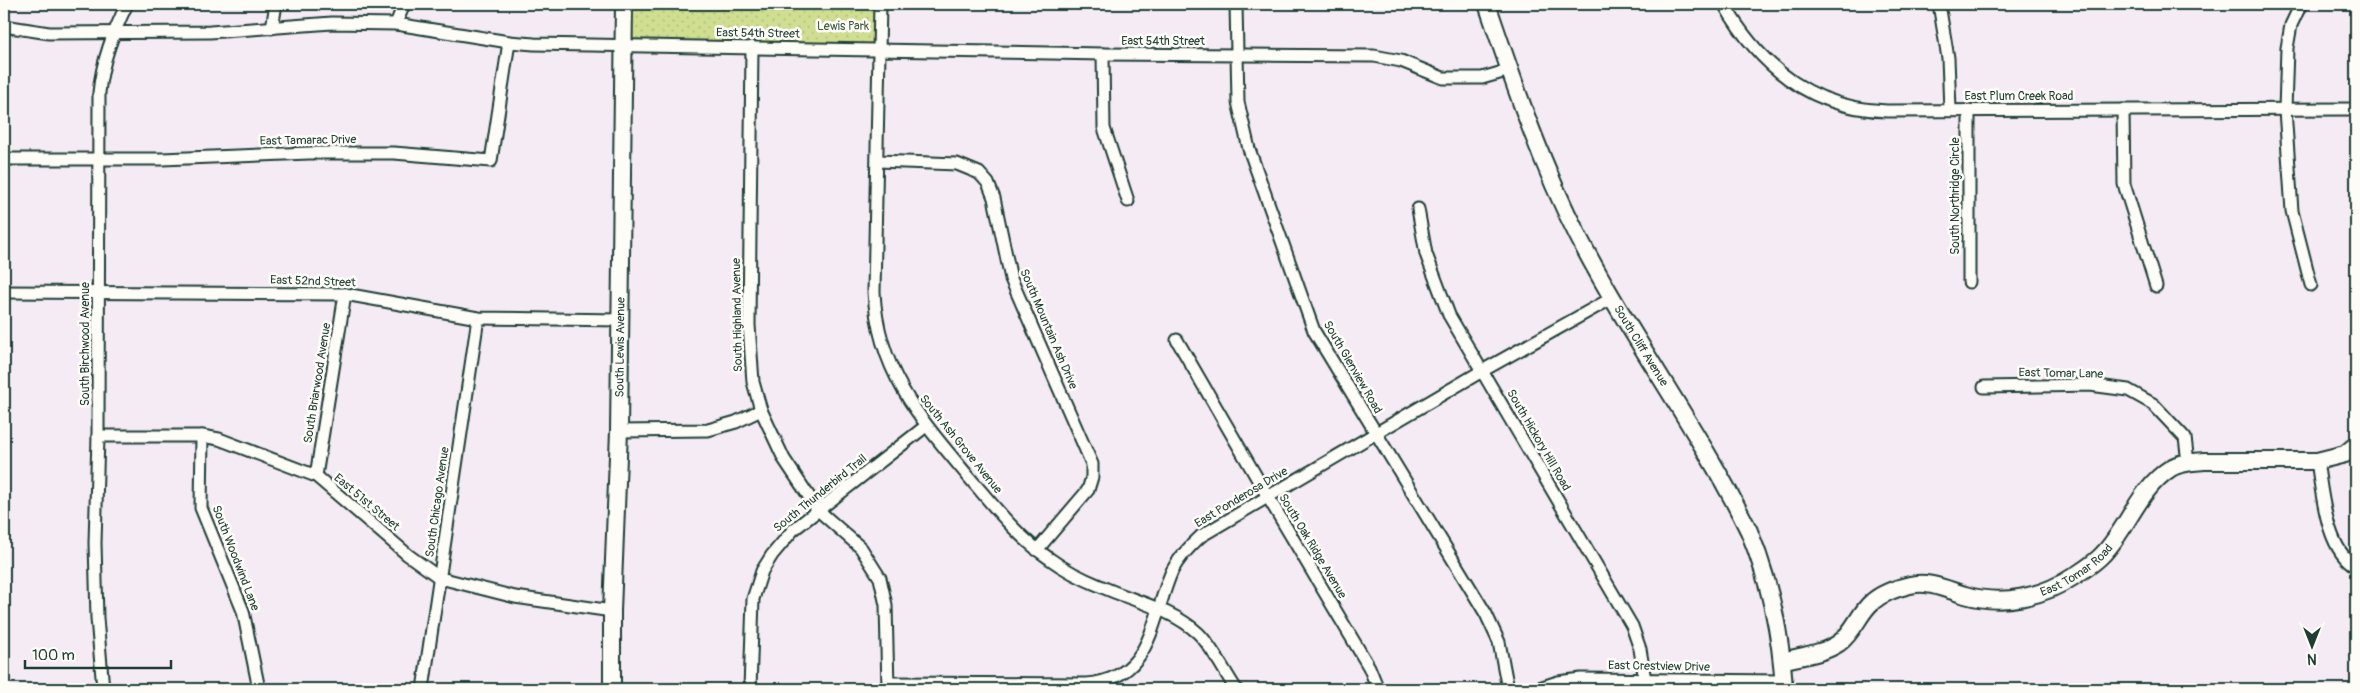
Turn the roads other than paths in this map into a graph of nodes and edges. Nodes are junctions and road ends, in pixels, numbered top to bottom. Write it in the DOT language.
graph roads {
  1 [pos="127,4"];
  2 [pos="276,4"];
  3 [pos="404,4"];
  4 [pos="624,4"];
  5 [pos="880,4"];
  6 [pos="1236,4"];
  7 [pos="1487,4"];
  8 [pos="1724,4"];
  9 [pos="1939,4"];
  10 [pos="2300,4"];
  11 [pos="396,24"];
  12 [pos="4,26"];
  13 [pos="272,28"];
  14 [pos="113,32"];
  15 [pos="509,42"];
  16 [pos="624,44"];
  17 [pos="752,47"];
  18 [pos="880,49"];
  19 [pos="1103,54"];
  20 [pos="1236,55"];
  21 [pos="1510,70"];
  22 [pos="2356,109"];
  23 [pos="1950,110"];
  24 [pos="1969,110"];
  25 [pos="2123,110"];
  26 [pos="2285,110"];
  27 [pos="100,158"];
  28 [pos="4,159"];
  29 [pos="878,161"];
  30 [pos="1128,201"];
  31 [pos="1418,209"];
  32 [pos="1969,282"];
  33 [pos="2311,285"];
  34 [pos="2156,286"];
  35 [pos="4,292"];
  36 [pos="99,292"];
  37 [pos="345,294"];
  38 [pos="1614,297"];
  39 [pos="478,318"];
  40 [pos="620,320"];
  41 [pos="1177,340"];
  42 [pos="1482,370"];
  43 [pos="1984,387"];
  44 [pos="761,410"];
  45 [pos="926,426"];
  46 [pos="620,431"];
  47 [pos="1376,434"];
  48 [pos="98,436"];
  49 [pos="202,436"];
  50 [pos="2356,445"];
  51 [pos="2317,461"];
  52 [pos="2188,462"];
  53 [pos="316,476"];
  54 [pos="1268,498"];
  55 [pos="818,510"];
  56 [pos="1037,550"];
  57 [pos="2356,566"];
  58 [pos="440,578"];
  59 [pos="1160,609"];
  60 [pos="612,611"];
  61 [pos="1782,661"];
  62 [pos="1645,680"];
  63 [pos="1784,685"];
  64 [pos="888,686"];
  65 [pos="102,689"];
  66 [pos="259,689"];
  67 [pos="423,689"];
  68 [pos="612,689"];
  69 [pos="750,689"];
  70 [pos="1236,689"];
  71 [pos="1378,689"];
  72 [pos="1508,689"];
  73 [pos="1536,689"];
  1 -- 14 [label="street, South Birchwood Avenue"];
  2 -- 13 [label="street"];
  3 -- 11 [label="street"];
  4 -- 16 [label="street, South Lewis Avenue"];
  5 -- 18 [label="street, South Ash Grove Avenue"];
  6 -- 20 [label="street, South Glenview Road"];
  7 -- 21 [label="street, South Cliff Avenue"];
  8 -- 23 [label="street, East Plum Creek Road"];
  9 -- 23 [label="street"];
  10 -- 26 [label="street"];
  11 -- 13 [label="street, East 54th Street"];
  11 -- 15 [label="street, East 54th Street"];
  12 -- 14 [label="street, East 54th Street"];
  13 -- 14 [label="street, East 54th Street"];
  14 -- 27 [label="street, South Birchwood Avenue"];
  15 -- 16 [label="street, East 54th Street"];
  15 -- 27 [label="street, East Tamarac Drive"];
  16 -- 17 [label="street, East 54th Street"];
  16 -- 40 [label="street, South Lewis Avenue"];
  17 -- 18 [label="street, East 54th Street"];
  17 -- 44 [label="street, South Highland Avenue"];
  18 -- 19 [label="street, East 54th Street"];
  18 -- 29 [label="street, South Ash Grove Avenue"];
  19 -- 20 [label="street, East 54th Street"];
  19 -- 30 [label="street"];
  20 -- 21 [label="street, East 54th Street"];
  20 -- 47 [label="street, South Glenview Road"];
  21 -- 38 [label="street, South Cliff Avenue"];
  22 -- 26 [label="street, East Plum Creek Road"];
  23 -- 24 [label="street, East Plum Creek Road"];
  24 -- 25 [label="street, East Plum Creek Road"];
  24 -- 32 [label="street, South Northridge Circle"];
  25 -- 26 [label="street, East Plum Creek Road"];
  25 -- 34 [label="street"];
  26 -- 33 [label="street"];
  27 -- 28 [label="street, East Tamarac Drive"];
  27 -- 36 [label="street, South Birchwood Avenue"];
  29 -- 45 [label="street, South Ash Grove Avenue"];
  29 -- 56 [label="street, South Mountain Ash Drive"];
  31 -- 42 [label="street, South Hickory Hill Road"];
  35 -- 36 [label="street, East 52nd Street"];
  36 -- 37 [label="street, East 52nd Street"];
  36 -- 48 [label="street, South Birchwood Avenue"];
  37 -- 39 [label="street, East 52nd Street"];
  37 -- 53 [label="street, South Briarwood Avenue"];
  38 -- 42 [label="street, East Ponderosa Drive"];
  38 -- 61 [label="street, South Cliff Avenue"];
  39 -- 40 [label="street, East 52nd Street"];
  39 -- 58 [label="street, South Chicago Avenue"];
  40 -- 46 [label="street, South Lewis Avenue"];
  41 -- 54 [label="street, South Oak Ridge Avenue"];
  42 -- 47 [label="street, East Ponderosa Drive"];
  42 -- 62 [label="street, South Hickory Hill Road"];
  43 -- 52 [label="street, East Tomar Lane"];
  44 -- 46 [label="street"];
  44 -- 55 [label="street, South Highland Avenue"];
  45 -- 55 [label="street, South Thunderbird Trail"];
  45 -- 56 [label="street, South Ash Grove Avenue"];
  46 -- 60 [label="street, South Lewis Avenue"];
  47 -- 54 [label="street, East Ponderosa Drive"];
  47 -- 72 [label="street, South Glenview Road"];
  48 -- 49 [label="street, East 51st Street"];
  48 -- 65 [label="street, South Birchwood Avenue"];
  49 -- 53 [label="street, East 51st Street"];
  49 -- 66 [label="street, South Woodwind Lane"];
  50 -- 51 [label="street, East Tomar Road"];
  51 -- 52 [label="street, East Tomar Road"];
  51 -- 57 [label="street"];
  52 -- 61 [label="street, East Tomar Road"];
  53 -- 58 [label="street, East 51st Street"];
  54 -- 59 [label="street, East Ponderosa Drive"];
  54 -- 71 [label="street, South Oak Ridge Avenue"];
  55 -- 64 [label="street, South Highland Avenue"];
  55 -- 69 [label="street, South Thunderbird Trail"];
  56 -- 59 [label="street, South Ash Grove Avenue"];
  58 -- 60 [label="street, East 51st Street"];
  58 -- 67 [label="street, South Chicago Avenue"];
  59 -- 64 [label="street, East Ponderosa Drive"];
  59 -- 70 [label="street, South Ash Grove Avenue"];
  60 -- 68 [label="street, South Lewis Avenue"];
  61 -- 63 [label="street, South Cliff Avenue"];
  62 -- 63 [label="street, East Crestview Drive"];
  62 -- 73 [label="street, East Crestview Drive"];
}
